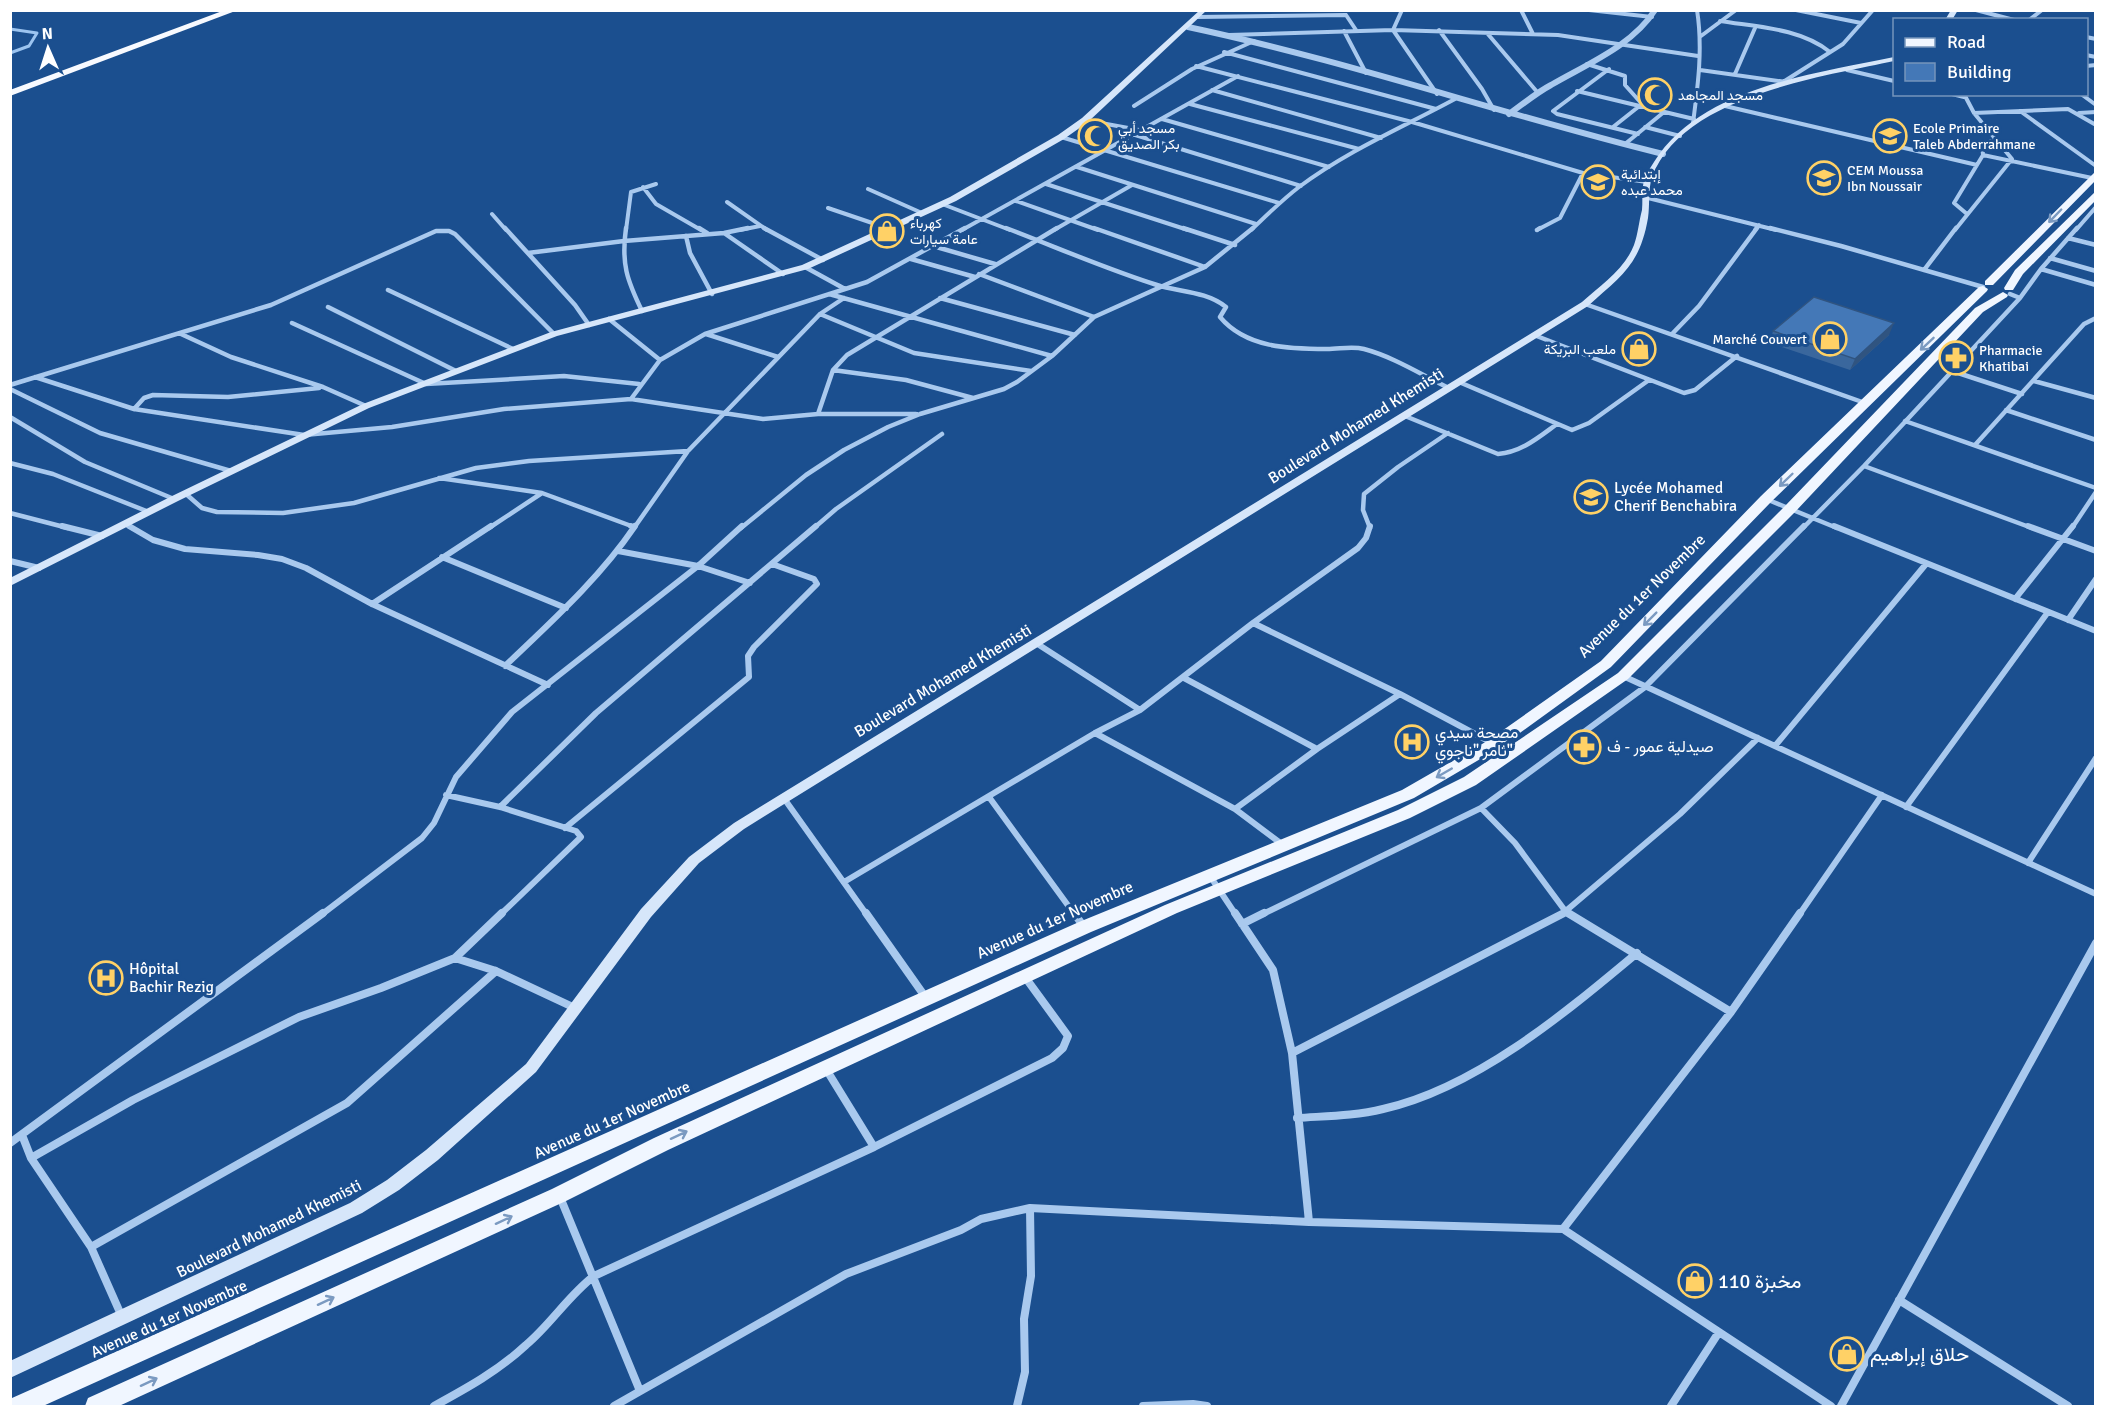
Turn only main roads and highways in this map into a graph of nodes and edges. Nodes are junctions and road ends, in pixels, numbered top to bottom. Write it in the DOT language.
graph roads {
  1 [pos="219,10"];
  2 [pos="234,10"];
  3 [pos="1201,14"];
  4 [pos="1893,59"];
  5 [pos="10,91"];
  6 [pos="2094,176"];
  7 [pos="2094,201"];
  8 [pos="1985,286"];
  9 [pos="2010,294"];
  10 [pos="10,583"];
  11 [pos="10,1370"];
  12 [pos="20,1407"];
  13 [pos="96,1407"];
  1 -- 5 [label="highway"];
  2 -- 5 [label="highway"];
  3 -- 10 [label="main road"];
  4 -- 11 [label="main road, Boulevard Mohamed Khemisti"];
  6 -- 8 [label="main road, Avenue du 1er Novembre, one-way"];
  7 -- 9 [label="main road"];
  8 -- 9 [label="main road"];
  8 -- 12 [label="main road, Avenue du 1er Novembre, one-way"];
  13 -- 9 [label="main road, one-way"];
}
